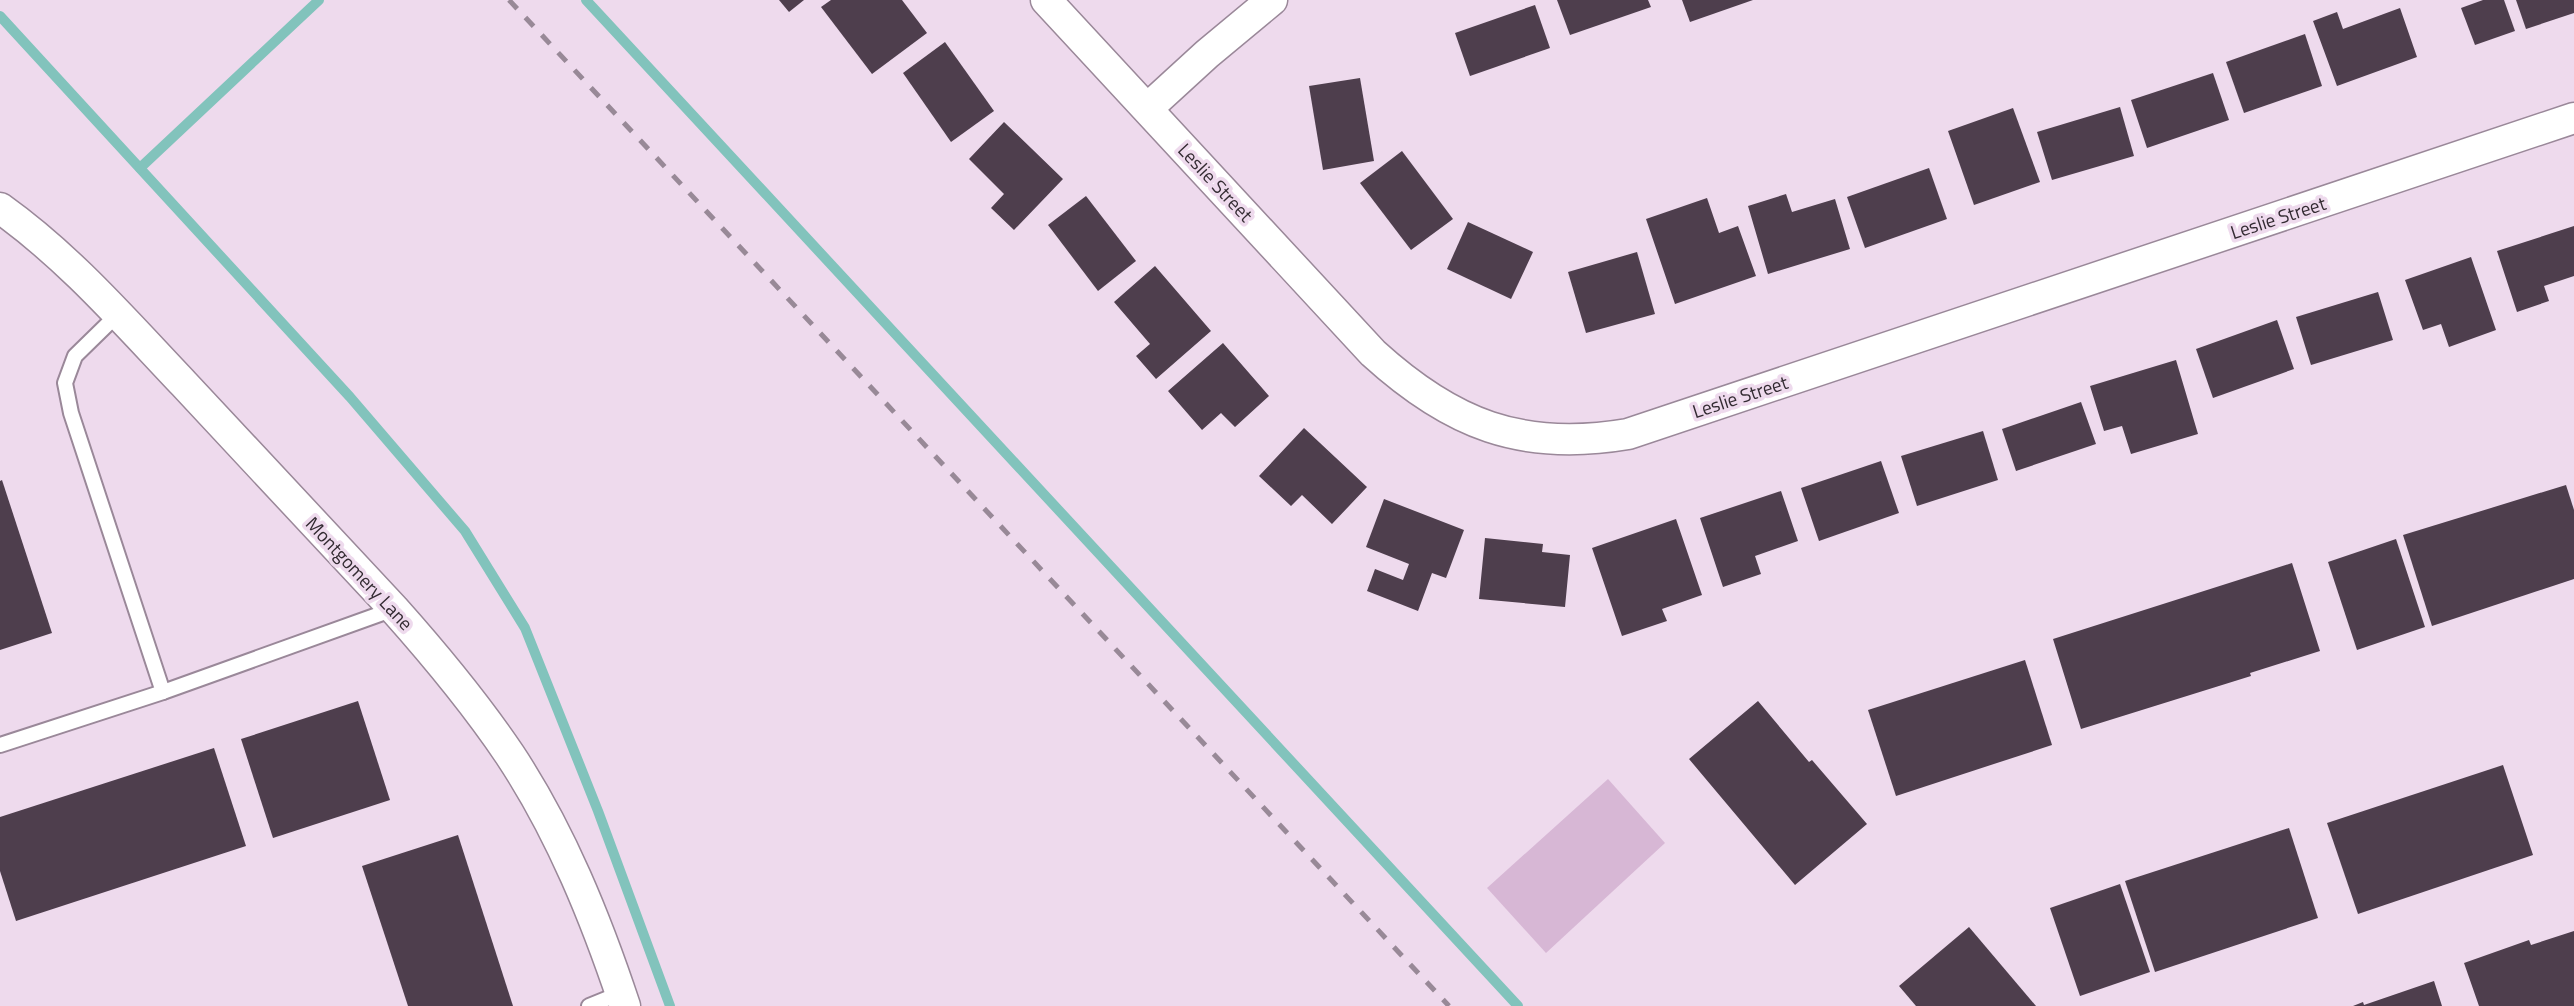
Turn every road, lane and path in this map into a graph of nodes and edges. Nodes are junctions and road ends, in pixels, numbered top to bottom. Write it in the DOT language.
graph roads {
  1 [pos="1046,0"];
  2 [pos="1272,0"];
  3 [pos="1148,108"];
  4 [pos="2574,118"];
  5 [pos="0,208"];
  6 [pos="118,314"];
  7 [pos="394,609"];
  8 [pos="163,692"];
  9 [pos="0,745"];
  10 [pos="623,1000"];
  11 [pos="589,1006"];
  1 -- 3 [label="street, Leslie Street"];
  2 -- 3 [label="street"];
  3 -- 4 [label="street, Leslie Street"];
  5 -- 6 [label="street, Montgomery Lane"];
  6 -- 7 [label="street, Montgomery Lane"];
  6 -- 8 [label="lane"];
  7 -- 8 [label="lane"];
  7 -- 10 [label="street, Montgomery Lane"];
  8 -- 9 [label="lane"];
  10 -- 11 [label="lane"];
}
